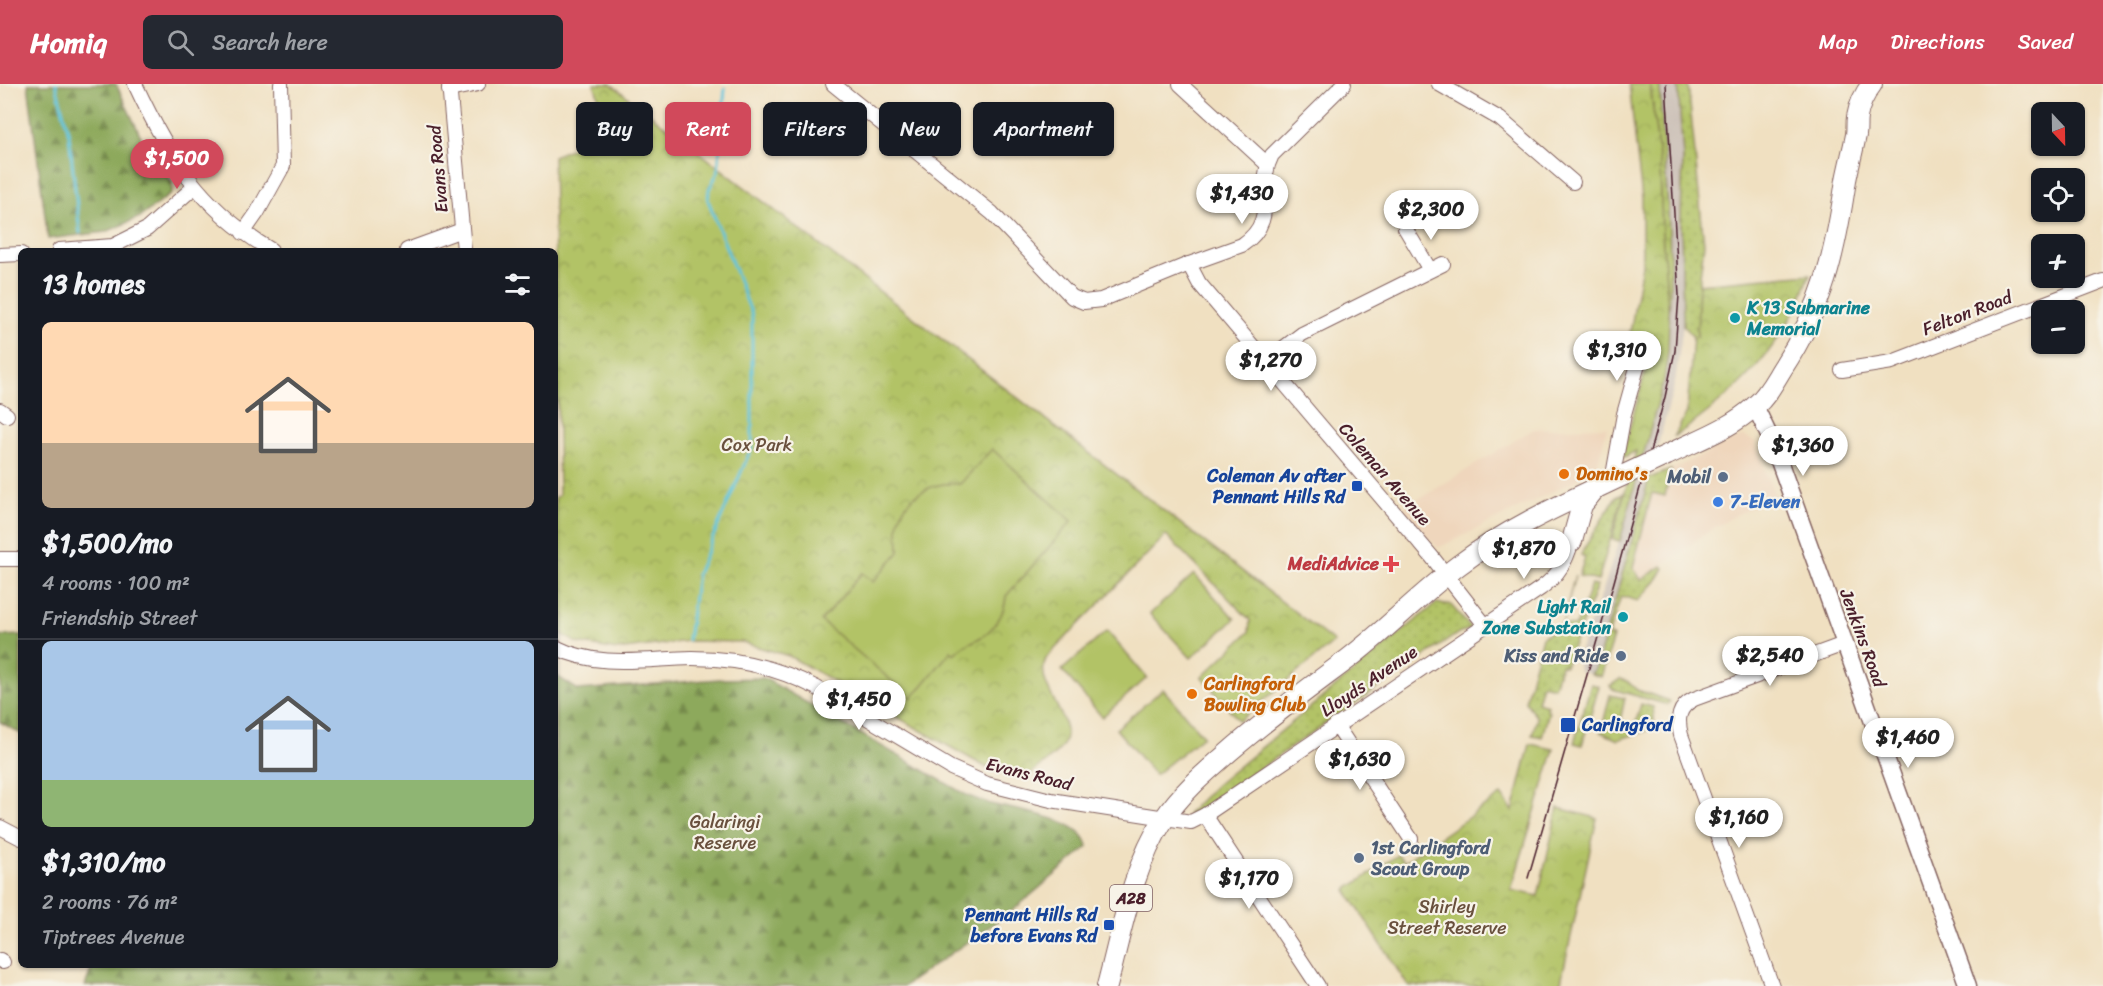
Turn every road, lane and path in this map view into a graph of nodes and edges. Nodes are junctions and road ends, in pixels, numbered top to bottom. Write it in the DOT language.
graph roads {
  1 [pos="135,84"];
  2 [pos="281,84"];
  3 [pos="478,84"];
  4 [pos="833,84"];
  5 [pos="1180,84"];
  6 [pos="1344,84"];
  7 [pos="1439,84"];
  8 [pos="1872,84"];
  9 [pos="1877,84"];
  10 [pos="449,87"];
  11 [pos="1856,133"];
  12 [pos="1267,164"];
  13 [pos="1573,182"];
  14 [pos="194,187"];
  15 [pos="1405,228"];
  16 [pos="462,230"];
  17 [pos="243,232"];
  18 [pos="113,248"];
  19 [pos="268,248"];
  20 [pos="412,248"];
  21 [pos="464,248"];
  22 [pos="18,254"];
  23 [pos="0,255"];
  24 [pos="1189,264"];
  25 [pos="2103,281"];
  26 [pos="1640,357"];
  27 [pos="1265,362"];
  28 [pos="1842,370"];
  29 [pos="1755,406"];
  30 [pos="1611,481"];
  31 [pos="1572,541"];
  32 [pos="0,559"];
  33 [pos="18,559"];
  34 [pos="1446,575"];
  35 [pos="1485,625"];
  36 [pos="1844,644"];
  37 [pos="558,648"];
  38 [pos="1336,725"];
  39 [pos="1205,815"];
  40 [pos="1166,817"];
  41 [pos="0,827"];
  42 [pos="18,836"];
  43 [pos="1411,839"];
  44 [pos="1110,985"];
  45 [pos="1318,986"];
  46 [pos="1772,986"];
  47 [pos="1968,986"];
  1 -- 14 [label="street"];
  2 -- 17 [label="street"];
  3 -- 10 [label="street"];
  4 -- 24 [label="street"];
  5 -- 12 [label="street"];
  6 -- 12 [label="street"];
  7 -- 13 [label="street"];
  8 -- 11 [label="highway, A28"];
  9 -- 11 [label="highway, A28"];
  10 -- 16 [label="street, Evans Road"];
  11 -- 29 [label="highway, A28"];
  12 -- 24 [label="street"];
  14 -- 17 [label="street"];
  14 -- 18 [label="street"];
  15 -- 27 [label="street"];
  16 -- 20 [label="street"];
  16 -- 21 [label="street, Evans Road"];
  17 -- 19 [label="street"];
  22 -- 23 [label="street"];
  24 -- 27 [label="street, Coleman Avenue"];
  25 -- 28 [label="street, Felton Road"];
  26 -- 30 [label="street"];
  27 -- 34 [label="street, Coleman Avenue"];
  29 -- 30 [label="highway, A28, bridge"];
  29 -- 36 [label="main road, Jenkins Road"];
  30 -- 31 [label="highway"];
  30 -- 34 [label="highway, A28"];
  31 -- 35 [label="street, Lloyds Avenue"];
  32 -- 33 [label="street"];
  34 -- 35 [label="street, Coleman Avenue"];
  34 -- 40 [label="highway, A28"];
  35 -- 38 [label="street, Lloyds Avenue"];
  36 -- 46 [label="street"];
  36 -- 47 [label="main road, Jenkins Road"];
  37 -- 40 [label="street, Evans Road"];
  38 -- 39 [label="street, Lloyds Avenue"];
  38 -- 43 [label="street"];
  39 -- 40 [label="street, Lloyds Avenue"];
  39 -- 45 [label="street"];
  40 -- 44 [label="highway, A28"];
  41 -- 42 [label="street"];
}
